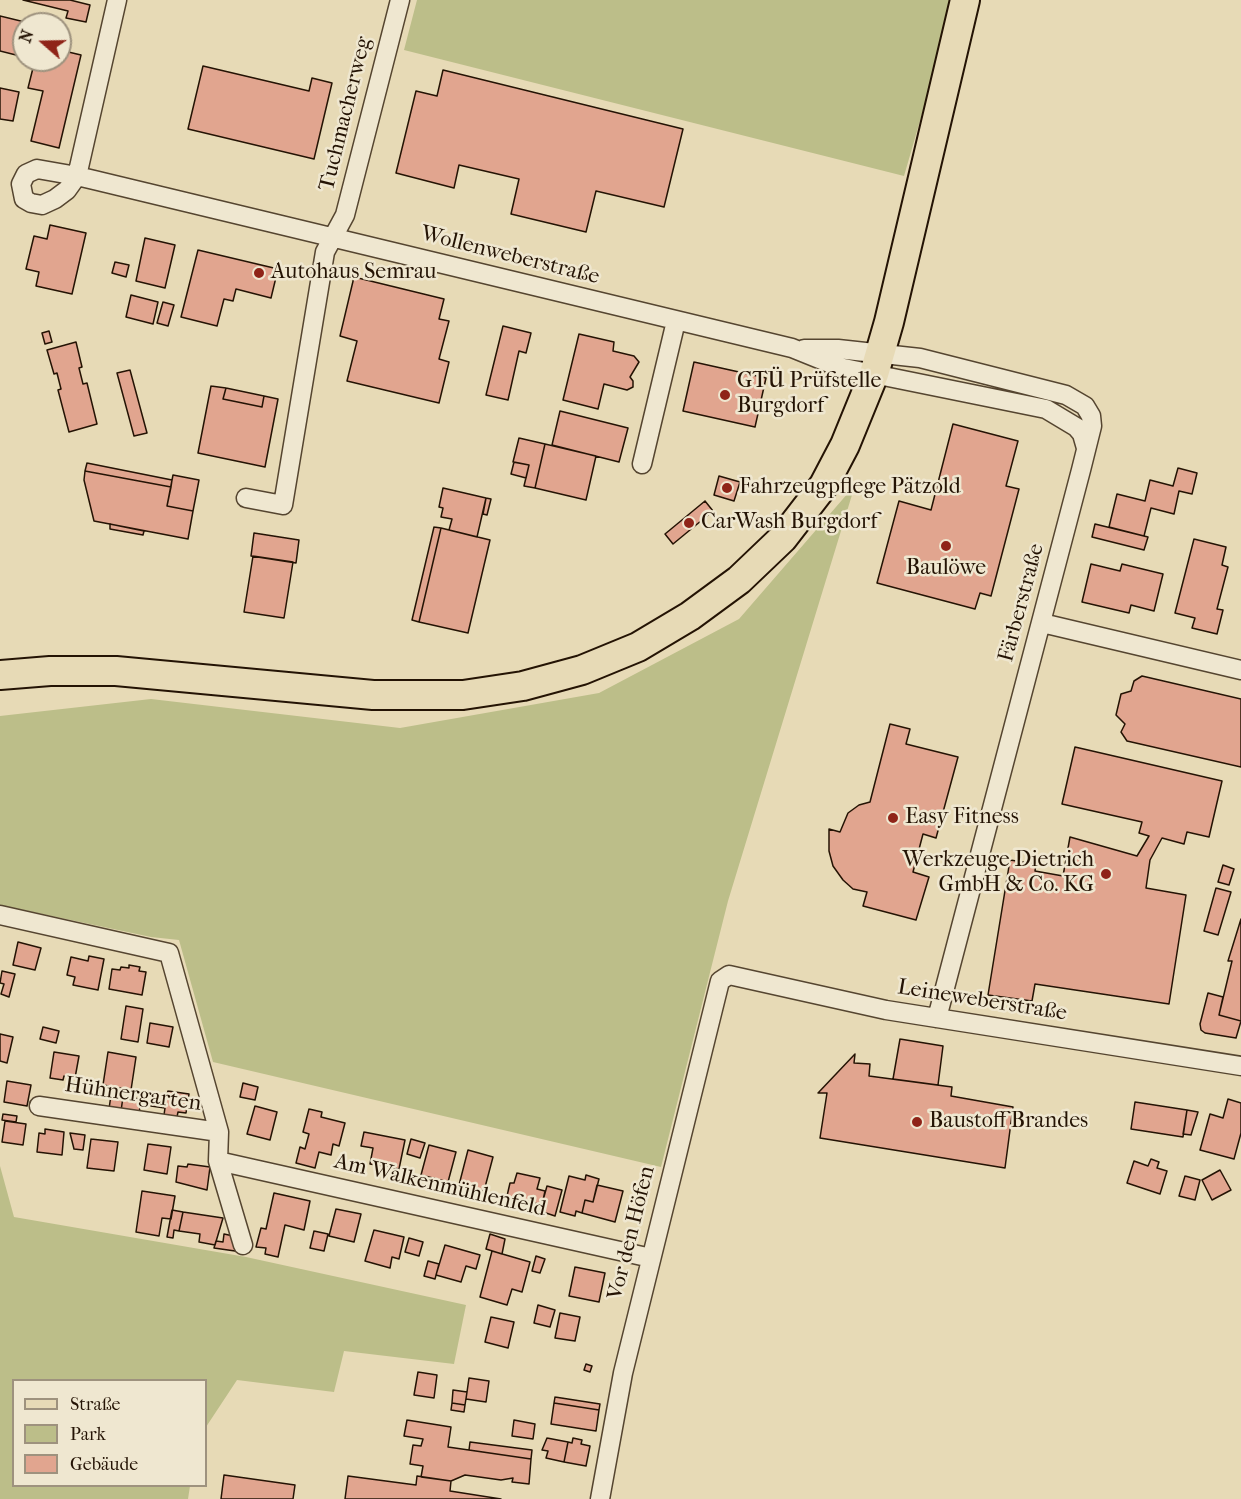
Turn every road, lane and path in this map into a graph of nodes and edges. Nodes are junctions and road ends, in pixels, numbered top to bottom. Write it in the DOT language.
graph roads {
  1 [pos="117,0"];
  2 [pos="400,0"];
  3 [pos="964,0"];
  4 [pos="333,237"];
  5 [pos="676,321"];
  6 [pos="877,363"];
  7 [pos="1086,448"];
  8 [pos="642,464"];
  9 [pos="246,498"];
  10 [pos="1042,623"];
  11 [pos="1241,670"];
  12 [pos="0,675"];
  13 [pos="0,915"];
  14 [pos="720,981"];
  15 [pos="937,1018"];
  16 [pos="1241,1065"];
  17 [pos="39,1106"];
  18 [pos="219,1132"];
  19 [pos="218,1161"];
  20 [pos="243,1245"];
  21 [pos="651,1258"];
  22 [pos="600,1499"];
  1 -- 4 [label="street, Wollenweberstraße"];
  2 -- 4 [label="street, Tuchmacherweg"];
  3 -- 6 [label="main road"];
  4 -- 5 [label="street, Wollenweberstraße"];
  4 -- 9 [label="street"];
  5 -- 6 [label="street, Wollenweberstraße"];
  5 -- 8 [label="street"];
  6 -- 7 [label="street, Wollenweberstraße"];
  6 -- 12 [label="main road"];
  7 -- 10 [label="street, Färberstraße"];
  10 -- 11 [label="street"];
  10 -- 15 [label="street, Färberstraße"];
  13 -- 18 [label="street"];
  14 -- 15 [label="street, Leineweberstraße"];
  14 -- 21 [label="street, Vor den Höfen"];
  15 -- 16 [label="street, Leineweberstraße"];
  17 -- 18 [label="street, Hühnergarten"];
  18 -- 19 [label="street"];
  19 -- 20 [label="street"];
  19 -- 21 [label="street, Am Walkenmühlenfeld"];
  21 -- 22 [label="street, Vor den Höfen"];
}
